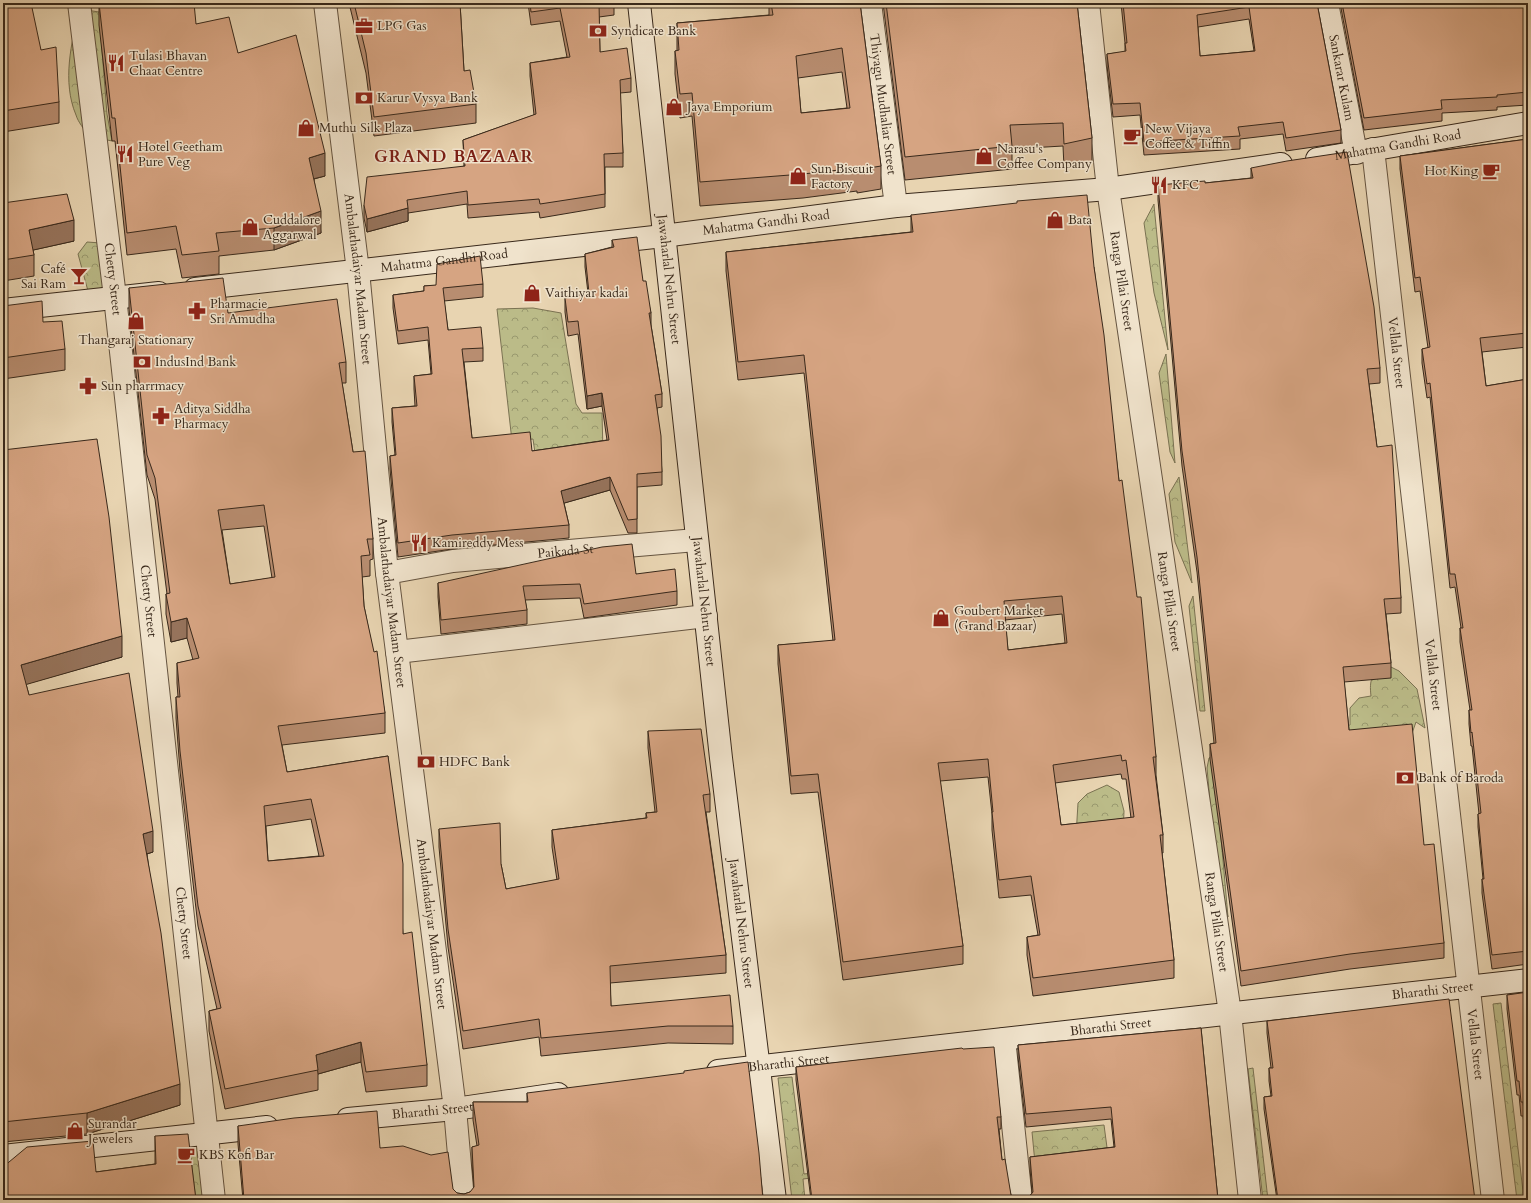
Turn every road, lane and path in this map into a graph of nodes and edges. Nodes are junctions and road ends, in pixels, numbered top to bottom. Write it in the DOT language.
graph roads {
  1 [pos="79,3"];
  2 [pos="325,3"];
  3 [pos="639,3"];
  4 [pos="870,3"];
  5 [pos="1088,3"];
  6 [pos="1327,3"];
  7 [pos="1528,123"];
  8 [pos="1365,151"];
  9 [pos="1108,189"];
  10 [pos="896,206"];
  11 [pos="664,236"];
  12 [pos="358,271"];
  13 [pos="115,297"];
  14 [pos="3,310"];
  15 [pos="696,540"];
  16 [pos="387,573"];
  17 [pos="706,616"];
  18 [pos="397,652"];
  19 [pos="1528,980"];
  20 [pos="1468,987"];
  21 [pos="1230,1013"];
  22 [pos="1004,1040"];
  23 [pos="759,1065"];
  24 [pos="697,1074"];
  25 [pos="580,1091"];
  26 [pos="455,1109"];
  27 [pos="330,1121"];
  28 [pos="284,1125"];
  29 [pos="206,1132"];
  30 [pos="3,1156"];
  31 [pos="214,1200"];
  32 [pos="463,1200"];
  33 [pos="775,1200"];
  34 [pos="1021,1200"];
  35 [pos="1250,1200"];
  36 [pos="1493,1200"];
  1 -- 13 [label="street, Chetty Street"];
  2 -- 12 [label="street, Ambalathadaiyar Madam Street"];
  3 -- 11 [label="street, Jawaharlal Nehru Street"];
  4 -- 10 [label="street, Thiyagu Mudhaliar Street"];
  5 -- 9 [label="street, Ranga Pillai Street"];
  6 -- 8 [label="street, Sankarar Kulam"];
  7 -- 8 [label="street, Mahatma Gandhi Road"];
  8 -- 9 [label="street, Mahatma Gandhi Road"];
  8 -- 20 [label="street, Vellala Street"];
  9 -- 10 [label="street, Mahatma Gandhi Road"];
  9 -- 21 [label="street, Ranga Pillai Street"];
  10 -- 11 [label="street, Mahatma Gandhi Road"];
  11 -- 12 [label="street, Mahatma Gandhi Road"];
  11 -- 15 [label="street, Jawaharlal Nehru Street"];
  12 -- 13 [label="street, Mahatma Gandhi Road"];
  12 -- 16 [label="street, Ambalathadaiyar Madam Street"];
  13 -- 14 [label="street, Mahatma Gandhi Road"];
  13 -- 29 [label="street, Chetty Street"];
  15 -- 16 [label="street, Paikada St"];
  15 -- 17 [label="street, Jawaharlal Nehru Street"];
  16 -- 18 [label="street, Ambalathadaiyar Madam Street"];
  17 -- 18 [label="street"];
  17 -- 23 [label="street, Jawaharlal Nehru Street"];
  18 -- 26 [label="street, Ambalathadaiyar Madam Street"];
  19 -- 20 [label="street, Bharathi Street"];
  20 -- 21 [label="street, Bharathi Street"];
  20 -- 36 [label="street, Vellala Street"];
  21 -- 22 [label="street, Bharathi Street"];
  21 -- 35 [label="street, Ranga Pillai Street"];
  22 -- 23 [label="street, Bharathi Street"];
  22 -- 34 [label="street"];
  23 -- 24 [label="street, Bharathi Street"];
  23 -- 33 [label="street, Jawaharlal Nehru Street"];
  25 -- 26 [label="street, Bharathi Street"];
  26 -- 27 [label="street, Bharathi Street"];
  26 -- 32 [label="street, Ambalathadaiyar Madam Street"];
  28 -- 29 [label="street"];
  29 -- 30 [label="street"];
  29 -- 31 [label="street, Chetty Street"];
}
